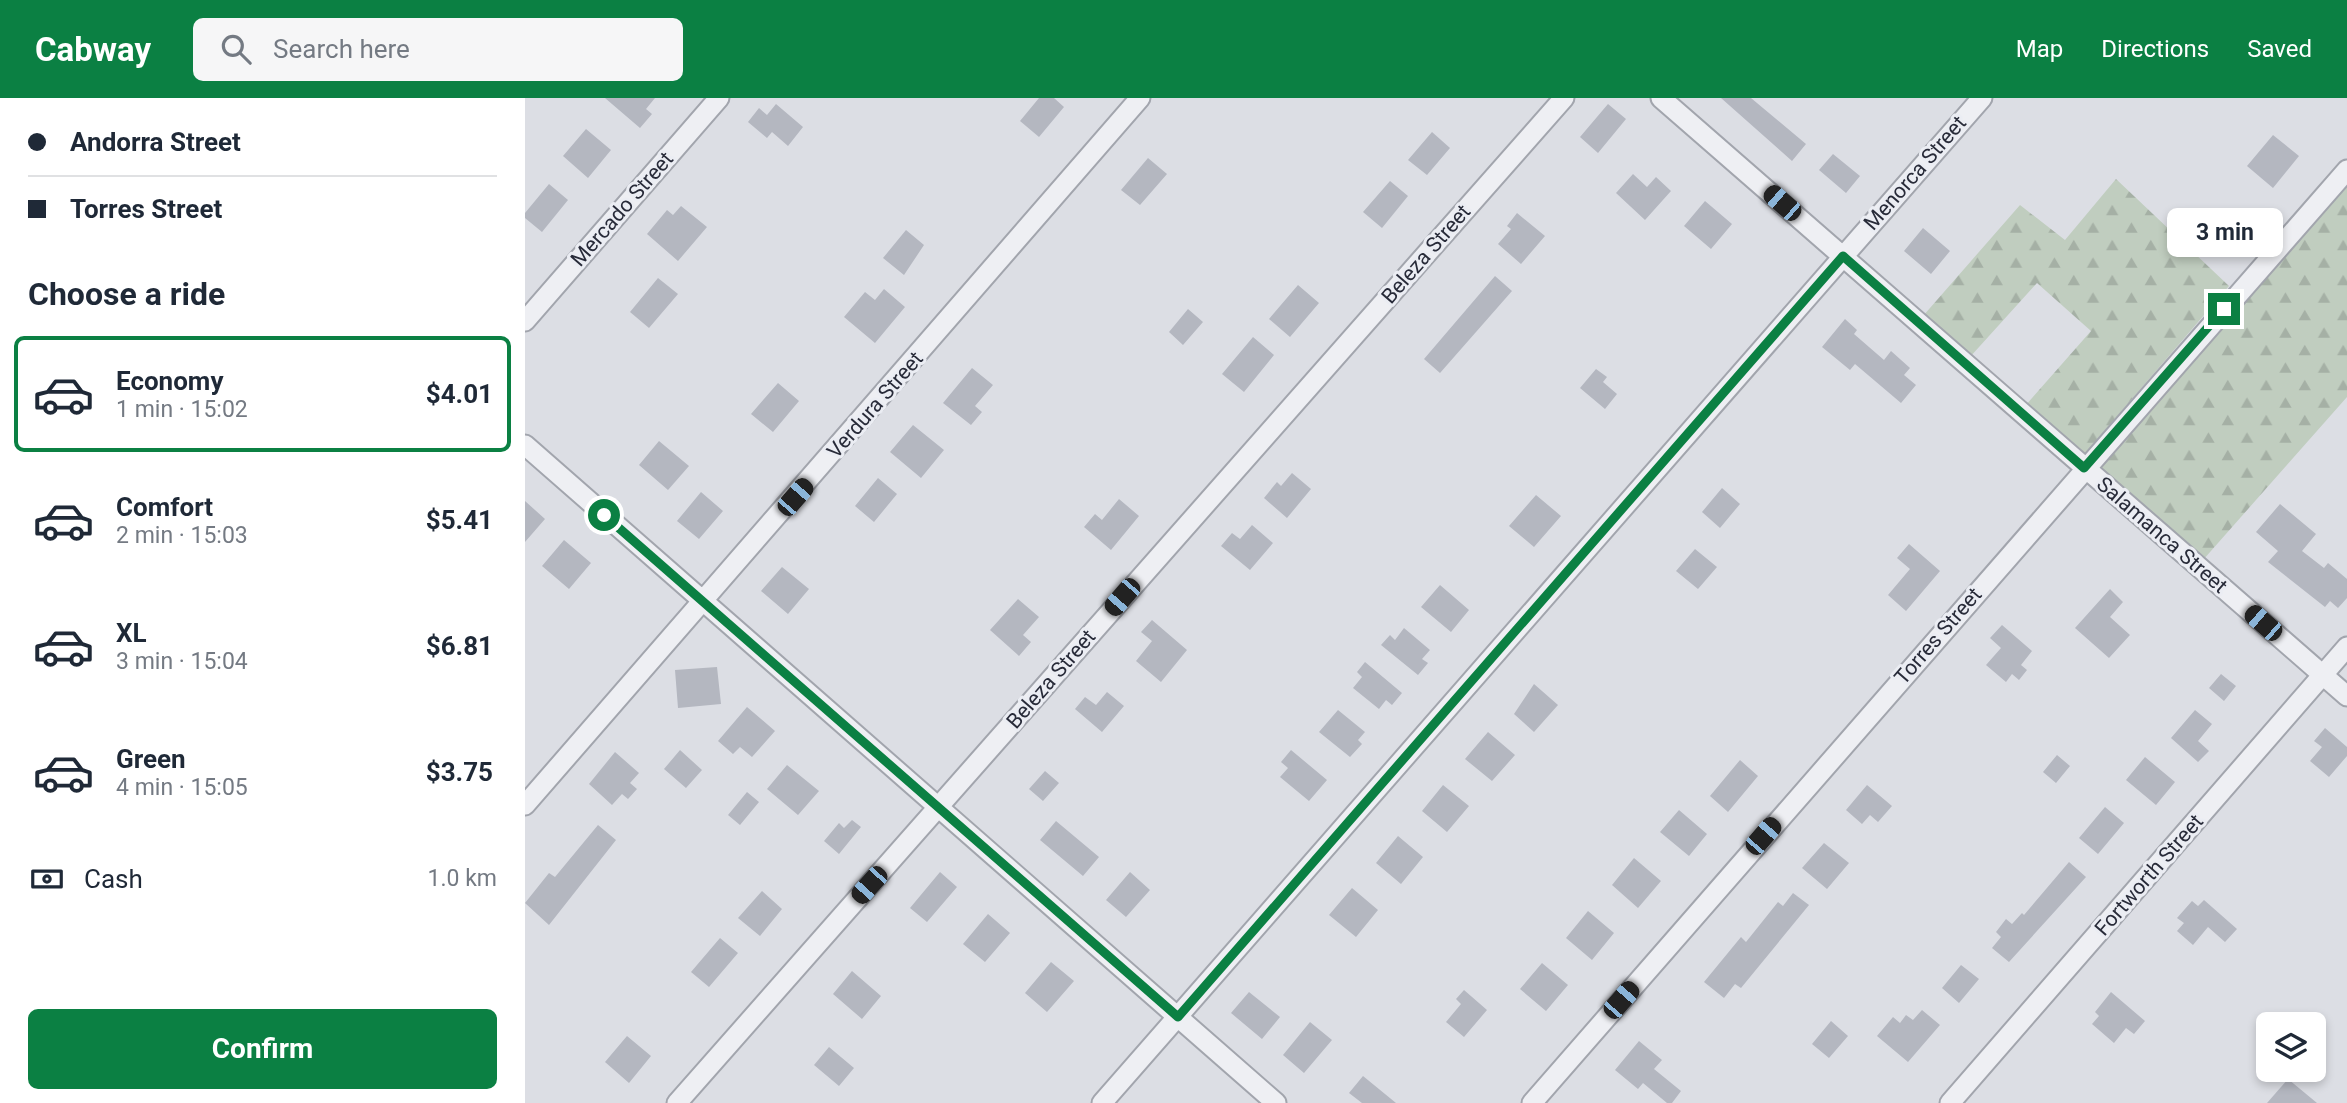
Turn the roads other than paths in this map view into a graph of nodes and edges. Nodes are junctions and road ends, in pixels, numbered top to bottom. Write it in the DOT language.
graph roads {
  1 [pos="719,98"];
  2 [pos="1140,98"];
  3 [pos="1564,98"];
  4 [pos="1661,98"];
  5 [pos="1982,98"];
  6 [pos="2347,170"];
  7 [pos="1843,256"];
  8 [pos="525,321"];
  9 [pos="525,445"];
  10 [pos="2084,468"];
  11 [pos="703,602"];
  12 [pos="2347,647"];
  13 [pos="2323,675"];
  14 [pos="2347,696"];
  15 [pos="525,805"];
  16 [pos="939,805"];
  17 [pos="1178,1017"];
  18 [pos="677,1103"];
  19 [pos="1102,1103"];
  20 [pos="1276,1103"];
  21 [pos="1532,1103"];
  22 [pos="1950,1103"];
  1 -- 8 [label="street, Mercado Street"];
  2 -- 11 [label="street, Verdura Street"];
  3 -- 16 [label="street, Beleza Street"];
  4 -- 7 [label="street, Salamanca Street"];
  5 -- 7 [label="street, Menorca Street"];
  6 -- 10 [label="street, Torres Street"];
  7 -- 10 [label="street, Salamanca Street"];
  7 -- 17 [label="street, Menorca Street"];
  9 -- 11 [label="street"];
  10 -- 13 [label="street, Salamanca Street"];
  10 -- 21 [label="street, Torres Street"];
  11 -- 15 [label="street, Verdura Street"];
  11 -- 16 [label="street"];
  12 -- 13 [label="street, Fortworth Street"];
  13 -- 14 [label="street, Salamanca Street"];
  13 -- 22 [label="street, Fortworth Street"];
  16 -- 17 [label="street"];
  16 -- 18 [label="street, Beleza Street"];
  17 -- 19 [label="street, Menorca Street"];
  17 -- 20 [label="street"];
}
